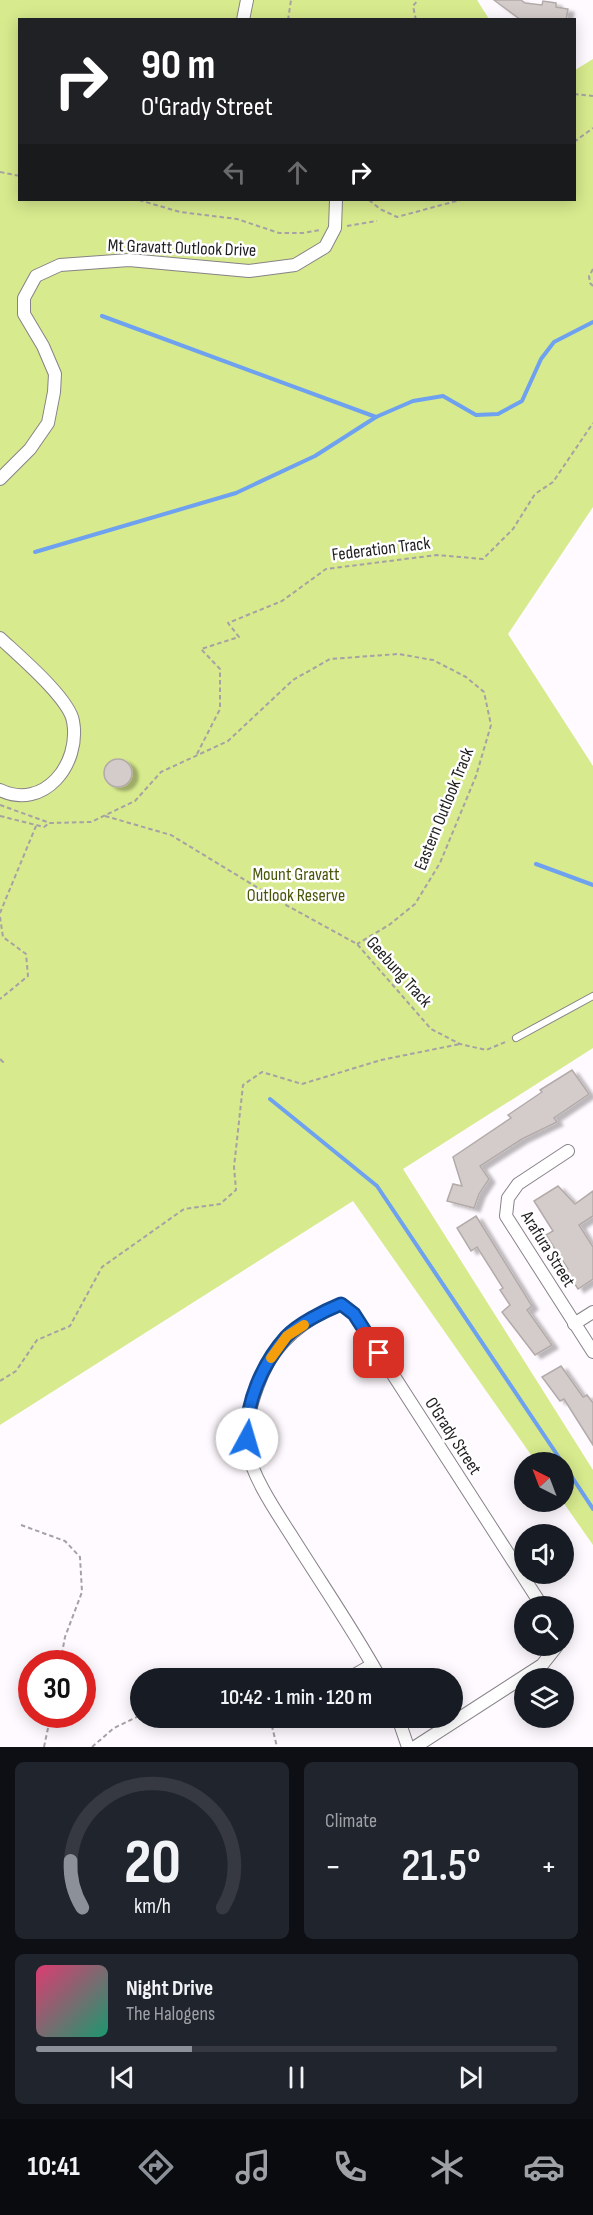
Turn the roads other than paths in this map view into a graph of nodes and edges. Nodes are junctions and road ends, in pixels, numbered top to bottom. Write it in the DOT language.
graph roads {
  1 [pos="247,0"];
  2 [pos="243,18"];
  3 [pos="336,201"];
  4 [pos="0,479"];
  5 [pos="0,638"];
  6 [pos="0,790"];
  7 [pos="593,996"];
  8 [pos="516,1038"];
  9 [pos="568,1151"];
  10 [pos="593,1312"];
  11 [pos="574,1324"];
  12 [pos="593,1352"];
  13 [pos="536,1596"];
  14 [pos="549,1656"];
  15 [pos="372,1665"];
  16 [pos="367,1668"];
  17 [pos="374,1668"];
  18 [pos="401,1728"];
  19 [pos="408,1747"];
  20 [pos="415,1747"];
  1 -- 2 [label="street"];
  3 -- 4 [label="street, Mt Gravatt Outlook Drive"];
  5 -- 6 [label="street"];
  7 -- 8 [label="lane"];
  9 -- 11 [label="street, Arafura Street"];
  10 -- 11 [label="street"];
  11 -- 12 [label="street, Arafura Street"];
  13 -- 15 [label="street, O'Grady Street"];
  14 -- 20 [label="street"];
  15 -- 16 [label="street"];
  15 -- 17 [label="street, O'Grady Street"];
  18 -- 19 [label="street"];
}
